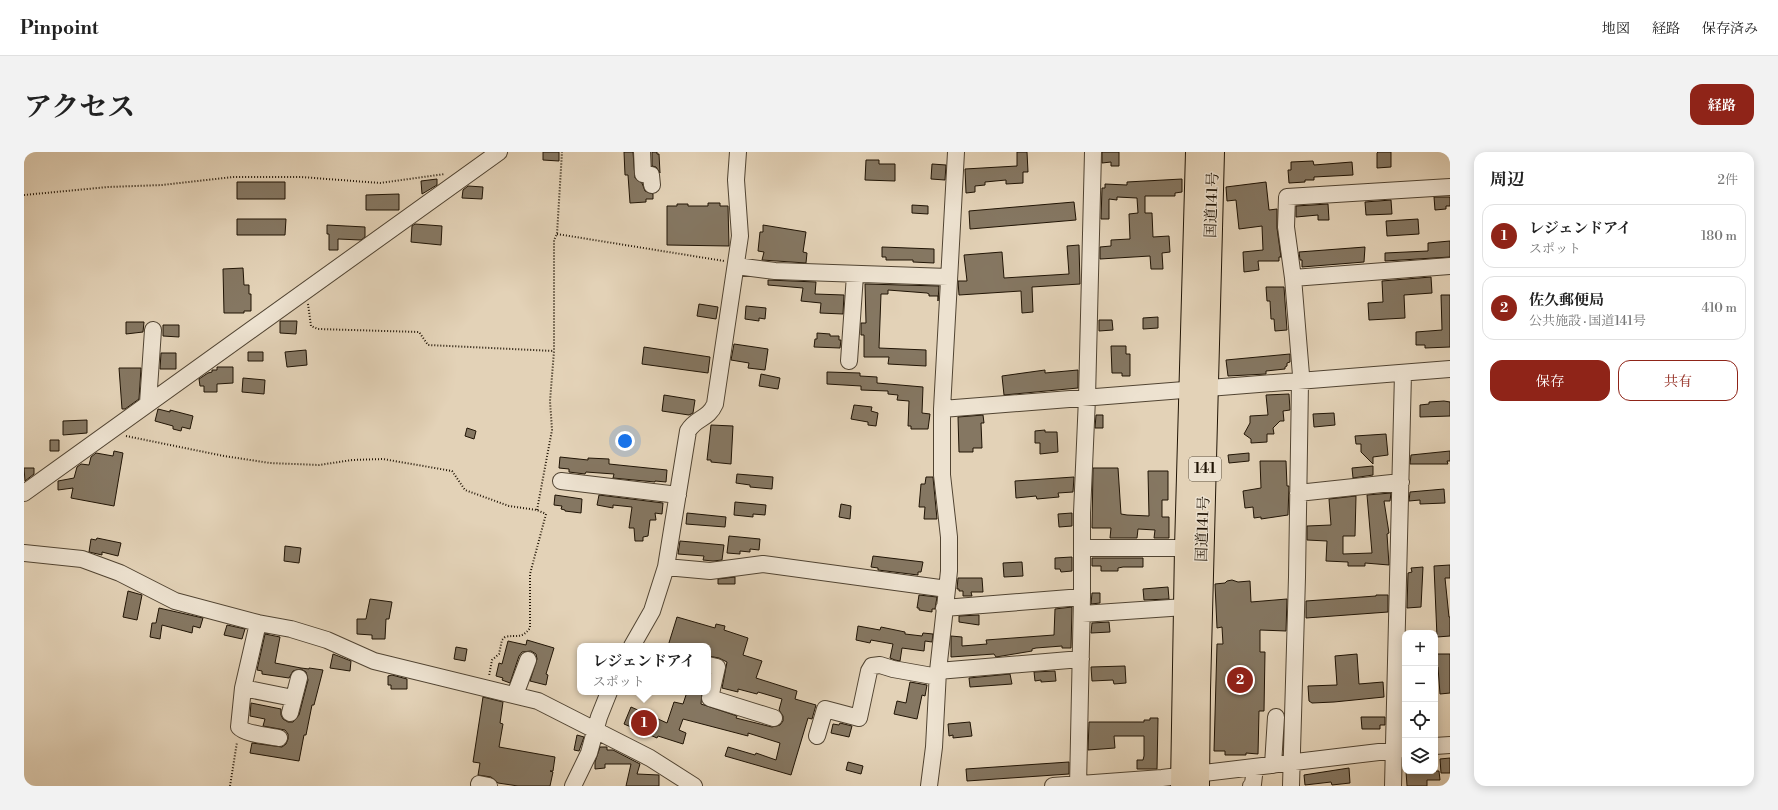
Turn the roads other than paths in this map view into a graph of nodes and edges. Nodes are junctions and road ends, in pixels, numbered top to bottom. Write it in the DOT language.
graph roads {
  1 [pos="499,152"];
  2 [pos="642,152"];
  3 [pos="738,152"];
  4 [pos="956,152"];
  5 [pos="1093,152"];
  6 [pos="1197,152"];
  7 [pos="1213,152"];
  8 [pos="652,185"];
  9 [pos="1450,188"];
  10 [pos="736,266"];
  11 [pos="1450,266"];
  12 [pos="855,275"];
  13 [pos="948,277"];
  14 [pos="1293,278"];
  15 [pos="153,330"];
  16 [pos="849,361"];
  17 [pos="1450,369"];
  18 [pos="1403,373"];
  19 [pos="1300,382"];
  20 [pos="1198,389"];
  21 [pos="1087,398"];
  22 [pos="148,403"];
  23 [pos="942,409"];
  24 [pos="561,481"];
  25 [pos="1401,482"];
  26 [pos="24,493"];
  27 [pos="1298,493"];
  28 [pos="678,495"];
  29 [pos="1083,548"];
  30 [pos="1186,548"];
  31 [pos="24,553"];
  32 [pos="666,567"];
  33 [pos="947,589"];
  34 [pos="1082,597"];
  35 [pos="1185,607"];
  36 [pos="944,608"];
  37 [pos="1082,614"];
  38 [pos="258,623"];
  39 [pos="636,643"];
  40 [pos="1081,658"];
  41 [pos="528,660"];
  42 [pos="711,666"];
  43 [pos="938,674"];
  44 [pos="300,678"];
  45 [pos="243,688"];
  46 [pos="711,694"];
  47 [pos="515,695"];
  48 [pos="608,695"];
  49 [pos="711,695"];
  50 [pos="1276,717"];
  51 [pos="774,718"];
  52 [pos="596,730"];
  53 [pos="817,736"];
  54 [pos="279,738"];
  55 [pos="1450,745"];
  56 [pos="1438,746"];
  57 [pos="1400,749"];
  58 [pos="1292,762"];
  59 [pos="1273,765"];
  60 [pos="1254,767"];
  61 [pos="1184,780"];
  62 [pos="1125,783"];
  63 [pos="572,785"];
  64 [pos="1078,785"];
  65 [pos="694,786"];
  66 [pos="929,786"];
  67 [pos="1053,786"];
  68 [pos="1251,786"];
  69 [pos="1291,786"];
  70 [pos="1393,786"];
  1 -- 22 [label="street"];
  2 -- 8 [label="street"];
  3 -- 10 [label="street"];
  4 -- 13 [label="street"];
  5 -- 21 [label="street"];
  6 -- 20 [label="highway, 国道141号 / 141"];
  7 -- 20 [label="highway, 国道141号 / 141"];
  9 -- 14 [label="street"];
  10 -- 12 [label="street"];
  10 -- 28 [label="street"];
  11 -- 14 [label="street"];
  12 -- 13 [label="street"];
  12 -- 16 [label="street"];
  13 -- 23 [label="street"];
  14 -- 19 [label="street"];
  15 -- 22 [label="street"];
  17 -- 18 [label="street"];
  18 -- 19 [label="street"];
  18 -- 25 [label="street"];
  19 -- 20 [label="street"];
  19 -- 27 [label="street"];
  20 -- 21 [label="street"];
  20 -- 30 [label="highway, 国道141号 / 141"];
  20 -- 61 [label="highway, 国道141号 / 141"];
  21 -- 23 [label="street"];
  21 -- 29 [label="street"];
  22 -- 26 [label="street"];
  23 -- 33 [label="street"];
  24 -- 28 [label="street"];
  25 -- 27 [label="street"];
  25 -- 57 [label="street"];
  27 -- 58 [label="street"];
  28 -- 32 [label="street"];
  29 -- 30 [label="street"];
  29 -- 34 [label="street"];
  30 -- 35 [label="highway, 国道141号 / 141"];
  31 -- 38 [label="street"];
  32 -- 33 [label="street"];
  32 -- 39 [label="street"];
  33 -- 36 [label="street"];
  34 -- 36 [label="street"];
  34 -- 37 [label="street"];
  35 -- 37 [label="street"];
  35 -- 61 [label="highway, 国道141号 / 141"];
  36 -- 43 [label="street"];
  37 -- 40 [label="street"];
  38 -- 45 [label="street"];
  38 -- 47 [label="street"];
  40 -- 43 [label="street"];
  40 -- 64 [label="street"];
  41 -- 47 [label="street"];
  42 -- 46 [label="street"];
  43 -- 53 [label="street"];
  43 -- 66 [label="street"];
  44 -- 45 [label="street"];
  45 -- 54 [label="street"];
  47 -- 52 [label="street"];
  48 -- 52 [label="street"];
  49 -- 51 [label="street"];
  50 -- 59 [label="street"];
  52 -- 63 [label="street"];
  52 -- 65 [label="street"];
  55 -- 56 [label="street"];
  57 -- 58 [label="street"];
  57 -- 70 [label="street"];
  58 -- 59 [label="street"];
  58 -- 69 [label="street"];
  59 -- 60 [label="street"];
  60 -- 61 [label="street"];
  60 -- 68 [label="street"];
  61 -- 62 [label="street"];
  62 -- 64 [label="street"];
  64 -- 67 [label="street"];
}
